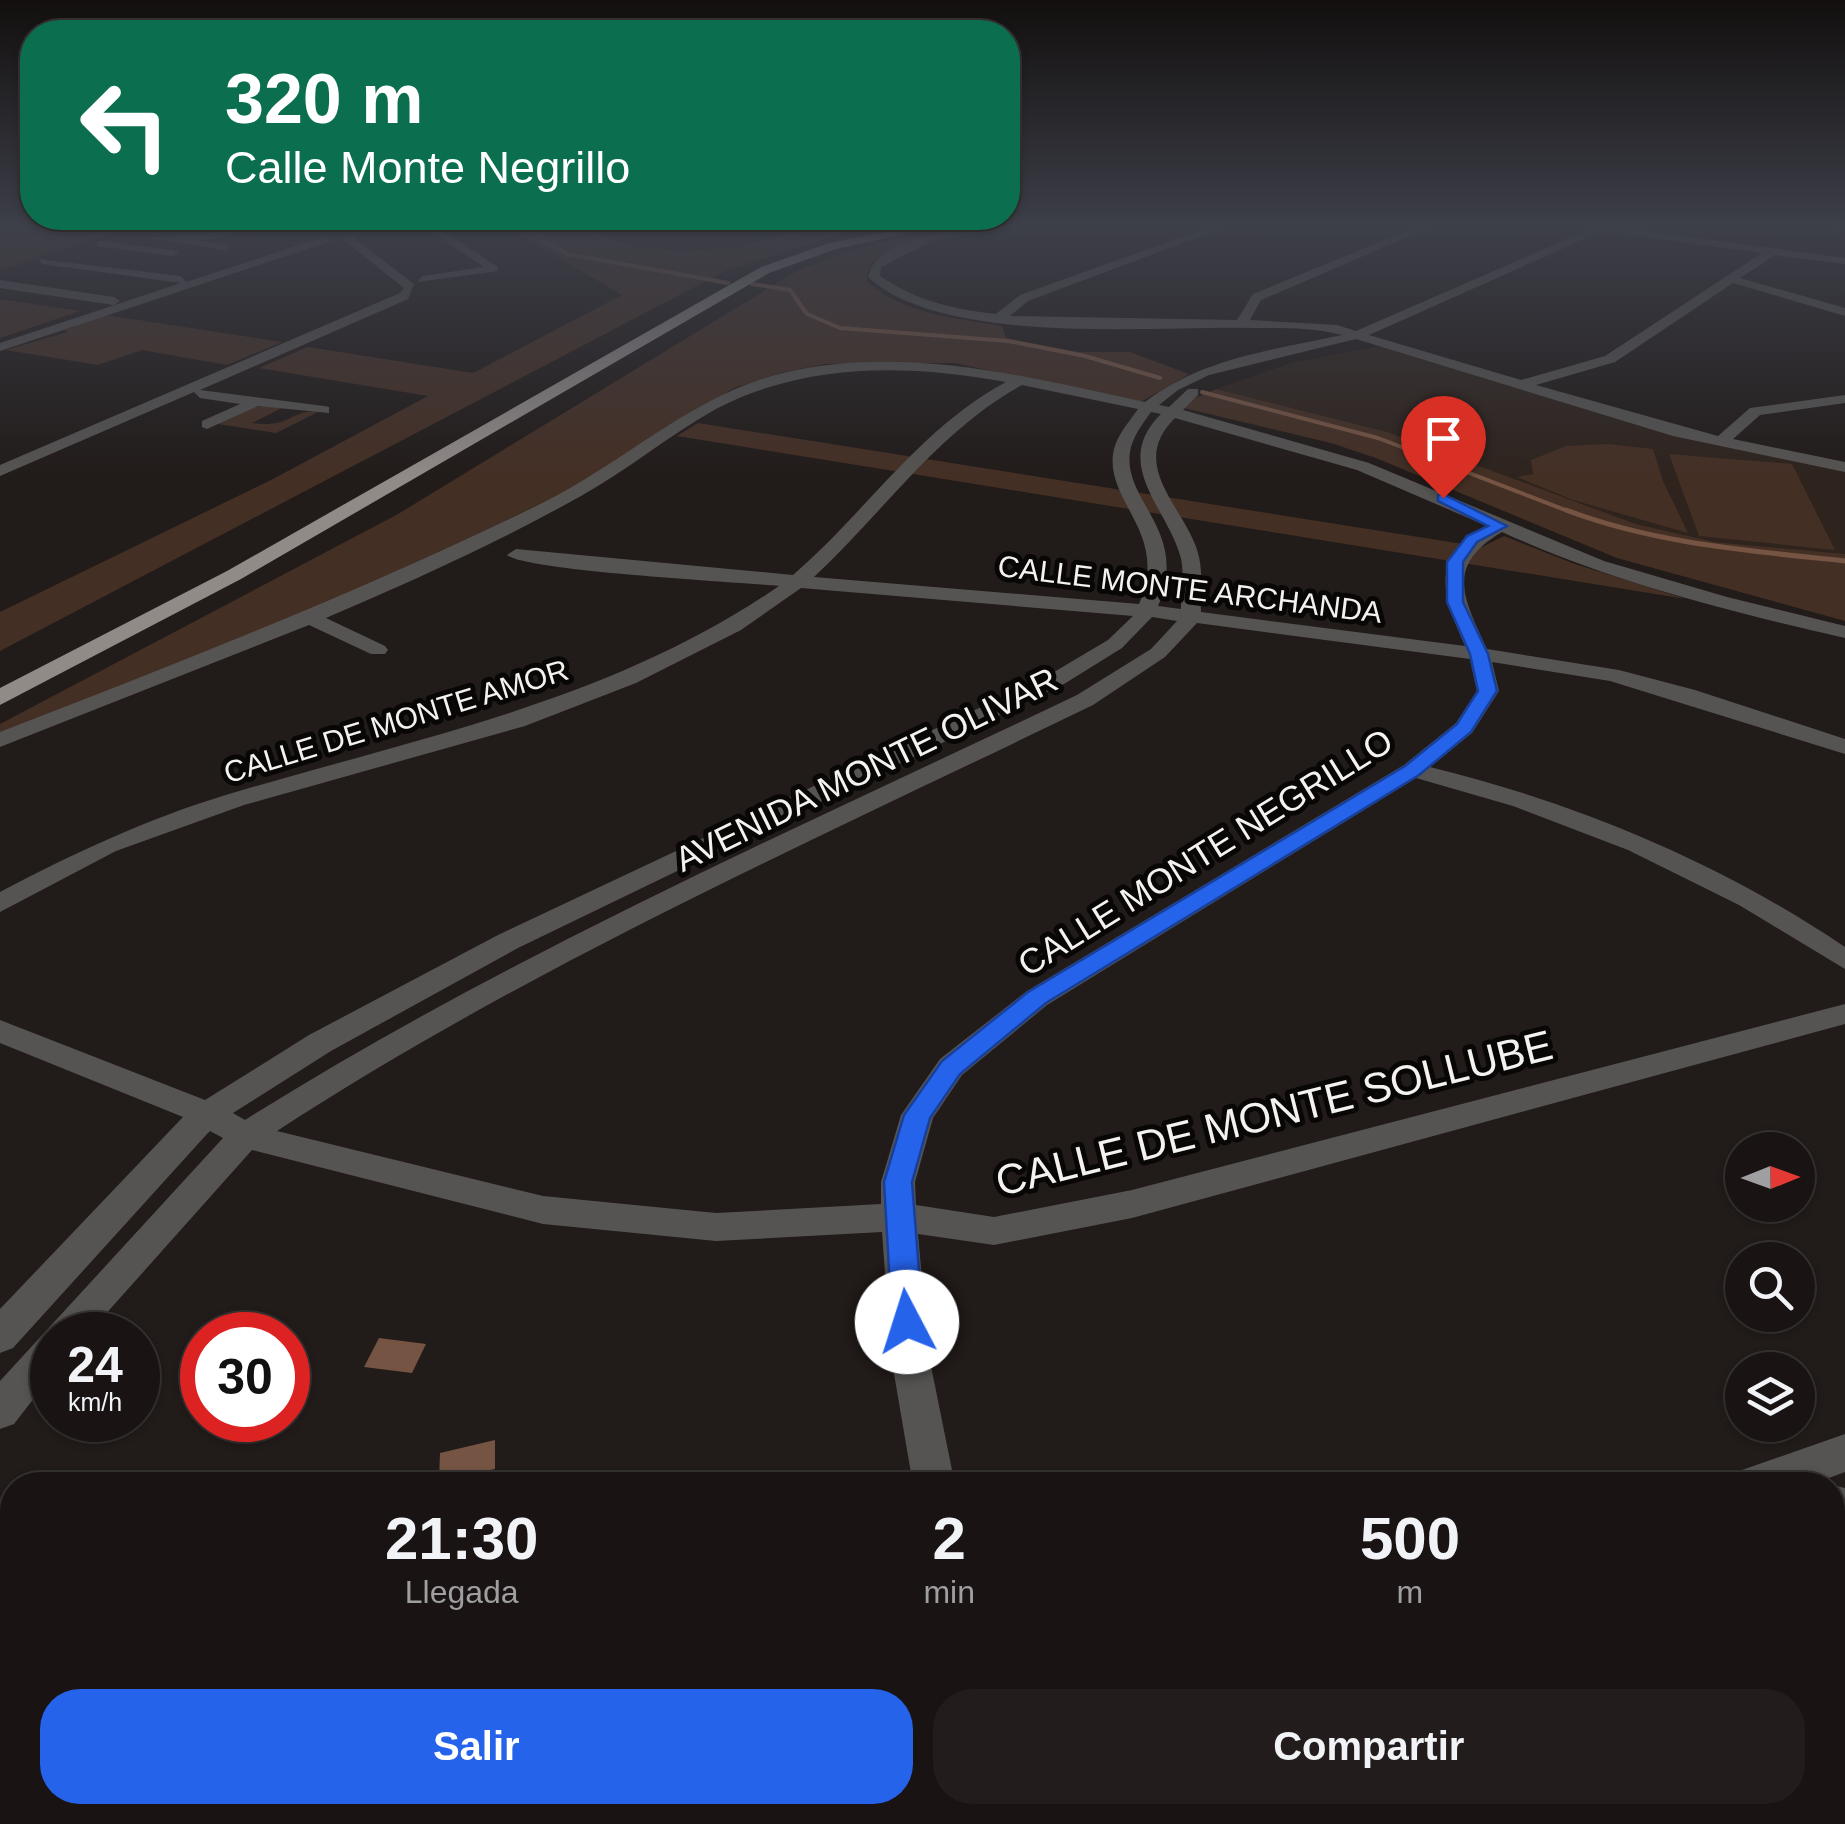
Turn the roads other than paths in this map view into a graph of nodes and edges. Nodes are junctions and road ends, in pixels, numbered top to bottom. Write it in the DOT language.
graph roads {
  1 [pos="112,309"];
  2 [pos="374,309"];
  3 [pos="697,309"];
  4 [pos="947,309"];
  5 [pos="1010,309"];
  6 [pos="1247,309"];
  7 [pos="1430,309"];
  8 [pos="1686,309"];
  9 [pos="83,310"];
  10 [pos="100,313"];
  11 [pos="999,318"];
  12 [pos="1243,321"];
  13 [pos="1368,336"];
  14 [pos="0,347"];
  15 [pos="1022,379"];
  16 [pos="1524,384"];
  17 [pos="200,394"];
  18 [pos="1845,399"];
  19 [pos="257,401"];
  20 [pos="1148,406"];
  21 [pos="324,410"];
  22 [pos="1172,412"];
  23 [pos="208,424"];
  24 [pos="1721,442"];
  25 [pos="1845,467"];
  26 [pos="0,471"];
  27 [pos="1500,526"];
  28 [pos="516,555"];
  29 [pos="801,579"];
  30 [pos="1148,610"];
  31 [pos="308,617"];
  32 [pos="1191,618"];
  33 [pos="1845,632"];
  34 [pos="378,650"];
  35 [pos="1479,654"];
  36 [pos="0,698"];
  37 [pos="0,740"];
  38 [pos="1845,747"];
  39 [pos="1412,770"];
  40 [pos="0,903"];
  41 [pos="1845,960"];
  42 [pos="1845,1014"];
  43 [pos="0,1031"];
  44 [pos="208,1114"];
  45 [pos="246,1136"];
  46 [pos="899,1217"];
  47 [pos="84,1312"];
  48 [pos="0,1336"];
  49 [pos="30,1375"];
  50 [pos="0,1411"];
  51 [pos="1845,1453"];
  52 [pos="932,1472"];
  53 [pos="1796,1472"];
  1 -- 10 [label="street"];
  2 -- 26 [label="street"];
  3 -- 36 [label="main road"];
  4 -- 11 [label="street"];
  5 -- 11 [label="street"];
  6 -- 12 [label="street"];
  7 -- 13 [label="street"];
  8 -- 16 [label="street"];
  9 -- 10 [label="street"];
  10 -- 14 [label="street"];
  11 -- 12 [label="street"];
  12 -- 13 [label="street"];
  13 -- 16 [label="street"];
  13 -- 20 [label="street"];
  13 -- 22 [label="street"];
  15 -- 20 [label="street"];
  15 -- 29 [label="street, CALLE DE MONTE AMOR"];
  15 -- 31 [label="street"];
  16 -- 24 [label="street"];
  17 -- 19 [label="street"];
  18 -- 24 [label="street"];
  19 -- 21 [label="street"];
  19 -- 23 [label="street"];
  20 -- 22 [label="street"];
  20 -- 30 [label="street"];
  22 -- 27 [label="street"];
  22 -- 32 [label="street"];
  24 -- 25 [label="street"];
  27 -- 33 [label="street"];
  27 -- 35 [label="street, CALLE MONTE NEGRILLO"];
  28 -- 29 [label="street, CALLE MONTE ARCHANDA"];
  29 -- 30 [label="street, CALLE MONTE ARCHANDA"];
  29 -- 40 [label="street, CALLE DE MONTE AMOR"];
  30 -- 32 [label="street, CALLE MONTE ARCHANDA"];
  30 -- 44 [label="street, AVENIDA MONTE OLIVAR"];
  31 -- 34 [label="street"];
  31 -- 37 [label="street"];
  32 -- 35 [label="street, CALLE MONTE ARCHANDA"];
  32 -- 45 [label="street, AVENIDA MONTE OLIVAR"];
  35 -- 38 [label="street, CALLE MONTE ARCHANDA"];
  35 -- 39 [label="street, CALLE MONTE NEGRILLO"];
  39 -- 41 [label="street"];
  39 -- 46 [label="street, CALLE MONTE NEGRILLO"];
  42 -- 46 [label="street, CALLE DE MONTE SOLLUBE"];
  43 -- 44 [label="street, CALLE DE MONTE SOLLUBE"];
  44 -- 45 [label="street, CALLE DE MONTE SOLLUBE"];
  44 -- 48 [label="street, AVENIDA MONTE OLIVAR"];
  45 -- 46 [label="street, CALLE DE MONTE SOLLUBE"];
  45 -- 47 [label="street, AVENIDA MONTE OLIVAR"];
  46 -- 52 [label="street, CALLE MONTE NEGRILLO"];
  49 -- 50 [label="street"];
  51 -- 53 [label="street"];
}
